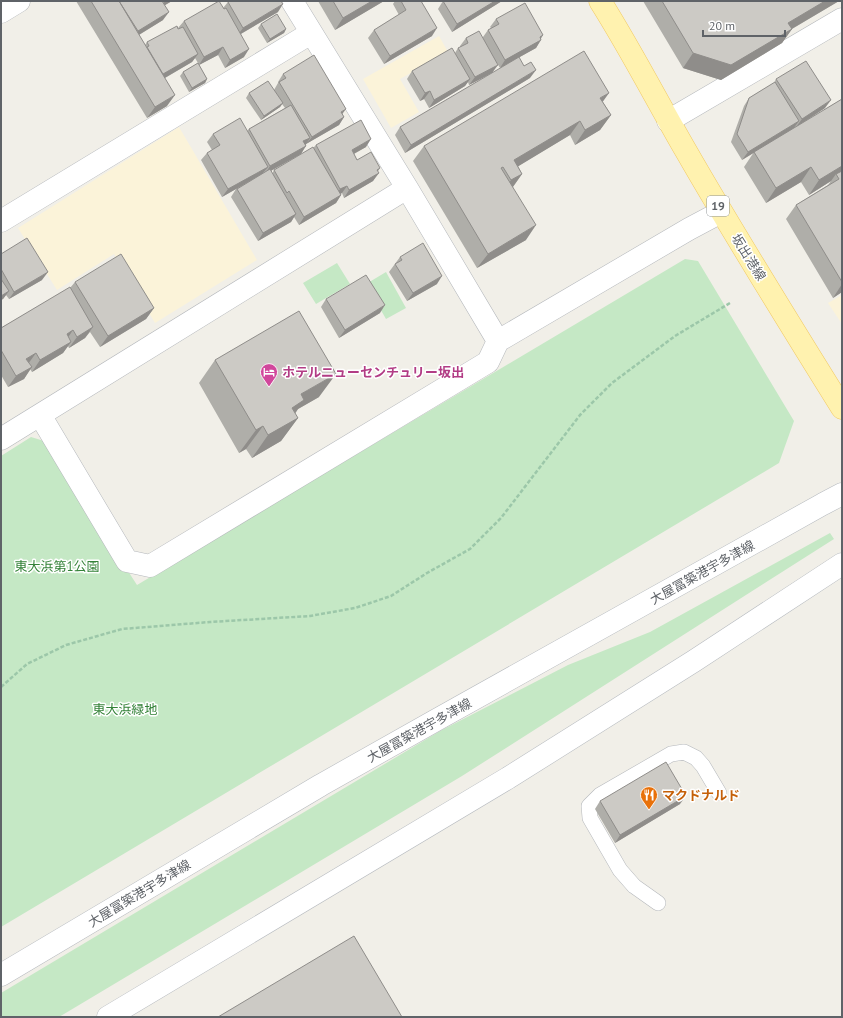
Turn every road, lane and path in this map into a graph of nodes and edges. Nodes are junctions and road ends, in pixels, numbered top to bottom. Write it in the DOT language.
graph roads {
  1 [pos="19,1"];
  2 [pos="292,1"];
  3 [pos="600,1"];
  4 [pos="1,12"];
  5 [pos="842,19"];
  6 [pos="311,32"];
  7 [pos="668,121"];
  8 [pos="407,188"];
  9 [pos="721,212"];
  10 [pos="1,221"];
  11 [pos="730,303"];
  12 [pos="498,341"];
  13 [pos="842,408"];
  14 [pos="40,416"];
  15 [pos="1,439"];
  16 [pos="842,494"];
  17 [pos="842,564"];
  18 [pos="1,687"];
  19 [pos="719,793"];
  20 [pos="658,903"];
  21 [pos="1,975"];
  22 [pos="108,1017"];
  1 -- 4 [label="street"];
  2 -- 6 [label="street"];
  3 -- 7 [label="main road, 坂出港線 / 19"];
  5 -- 7 [label="street"];
  6 -- 8 [label="street"];
  6 -- 10 [label="street"];
  7 -- 9 [label="main road, 坂出港線 / 19"];
  8 -- 12 [label="street"];
  8 -- 14 [label="street"];
  9 -- 12 [label="street"];
  9 -- 13 [label="main road, 坂出港線 / 19"];
  11 -- 18 [label="path"];
  12 -- 14 [label="street"];
  14 -- 15 [label="street"];
  16 -- 21 [label="street, 大屋冨築港宇多津線"];
  17 -- 22 [label="street"];
  19 -- 20 [label="lane"];
}
